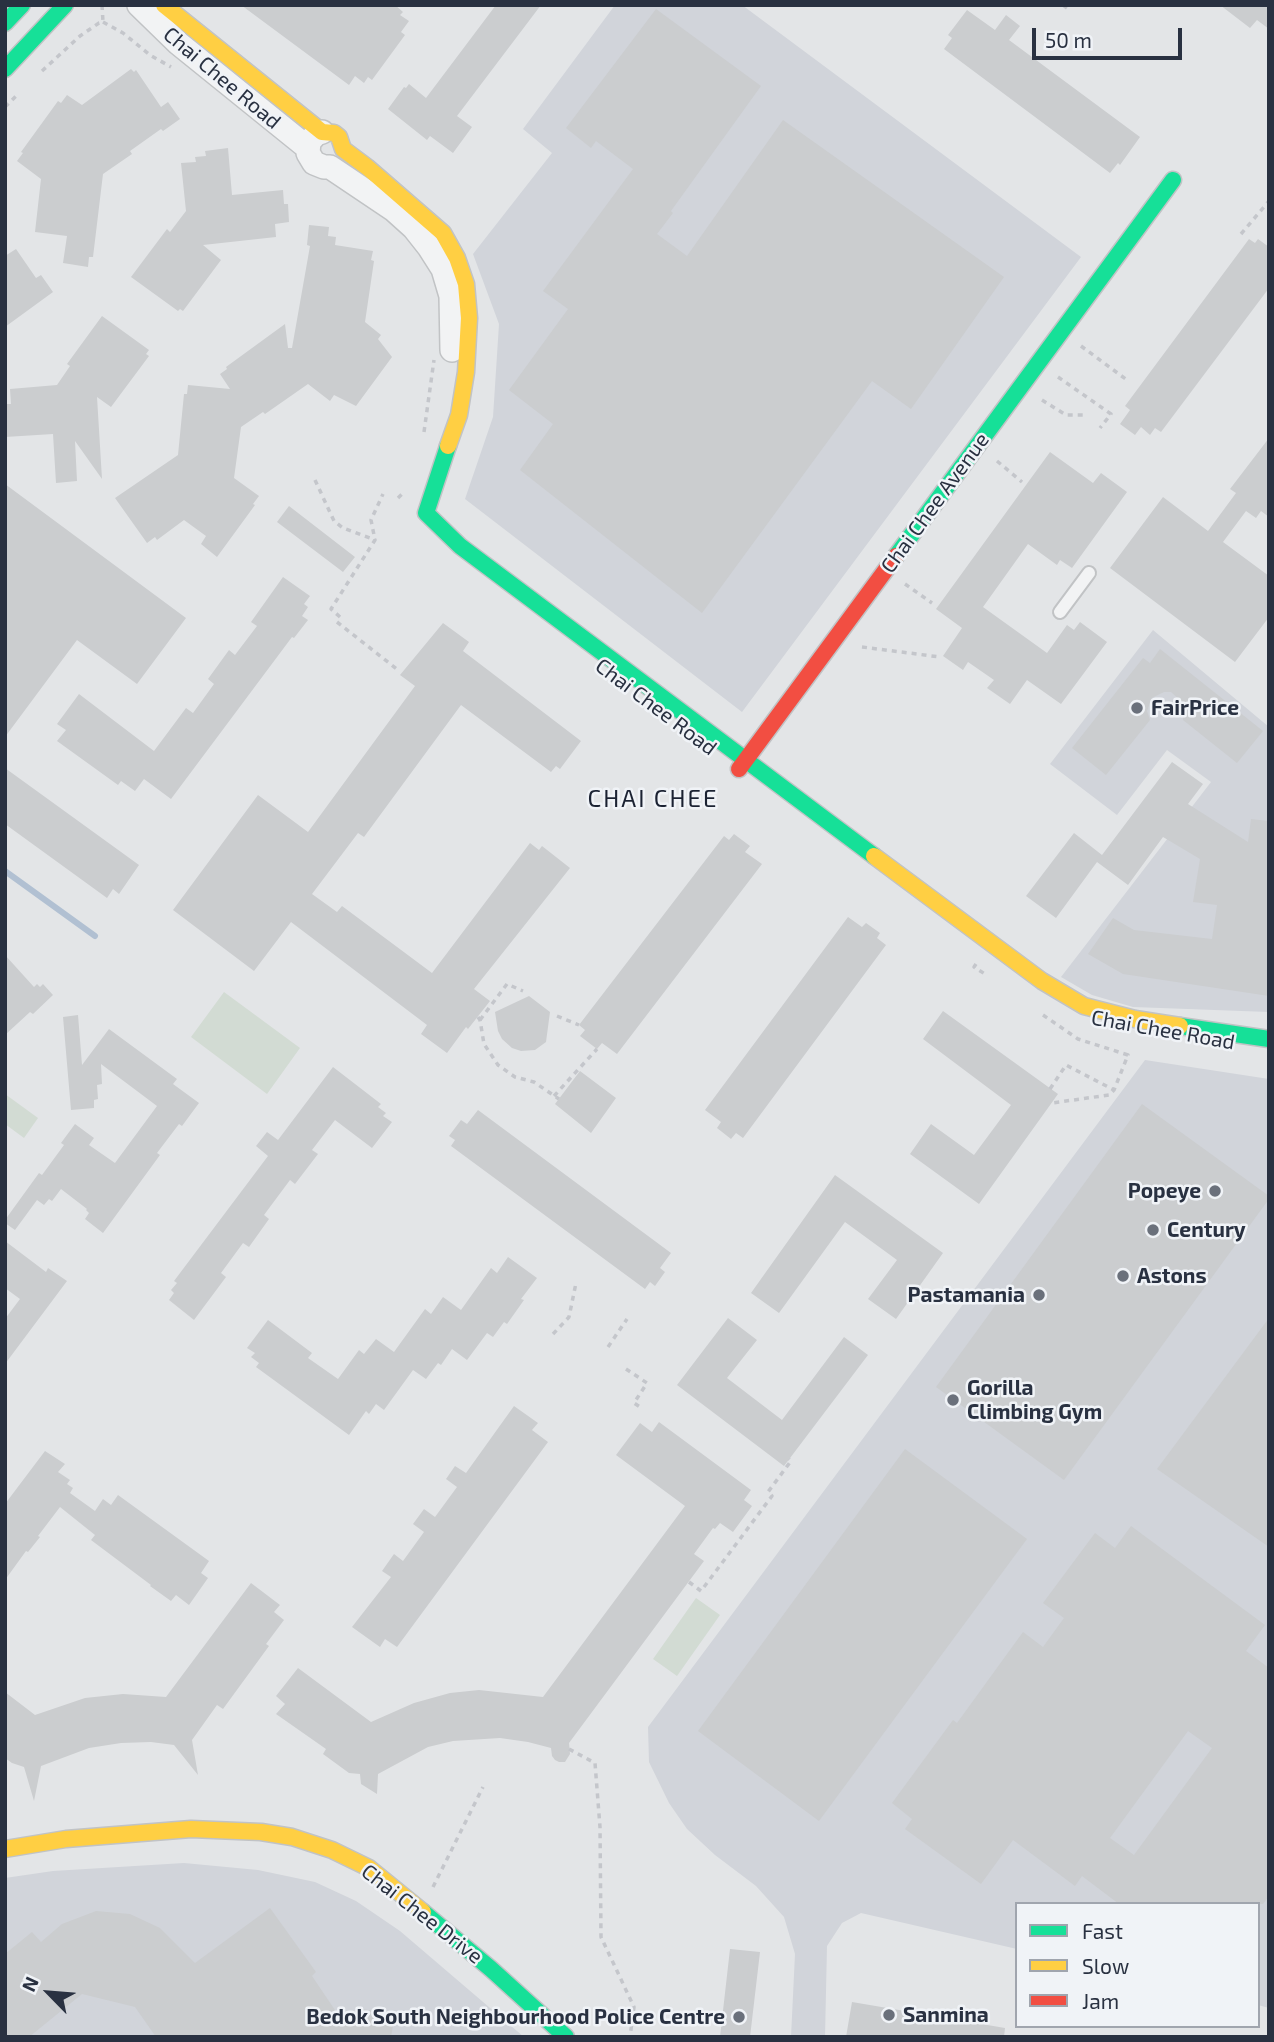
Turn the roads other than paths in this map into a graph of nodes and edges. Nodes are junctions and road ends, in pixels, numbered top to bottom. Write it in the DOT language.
graph roads {
  1 [pos="22,5"];
  2 [pos="75,5"];
  3 [pos="145,6"];
  4 [pos="62,8"];
  5 [pos="5,23"];
  6 [pos="5,69"];
  7 [pos="315,140"];
  8 [pos="337,158"];
  9 [pos="1173,180"];
  10 [pos="1089,573"];
  11 [pos="1060,612"];
  12 [pos="742,765"];
  13 [pos="1269,1038"];
  14 [pos="1269,1049"];
  15 [pos="5,1849"];
  16 [pos="566,2037"];
  1 -- 5 [label="street"];
  2 -- 4 [label="street"];
  3 -- 7 [label="street, Chai Chee Road"];
  4 -- 6 [label="street"];
  7 -- 8 [label="street, Chai Chee Road"];
  7 -- 8 [label="street, Chai Chee Road"];
  8 -- 12 [label="street, Chai Chee Road"];
  9 -- 12 [label="street, Chai Chee Avenue"];
  10 -- 11 [label="lane"];
  12 -- 13 [label="street, Chai Chee Road"];
  12 -- 14 [label="street, Chai Chee Road"];
  15 -- 16 [label="street, Chai Chee Drive"];
}
